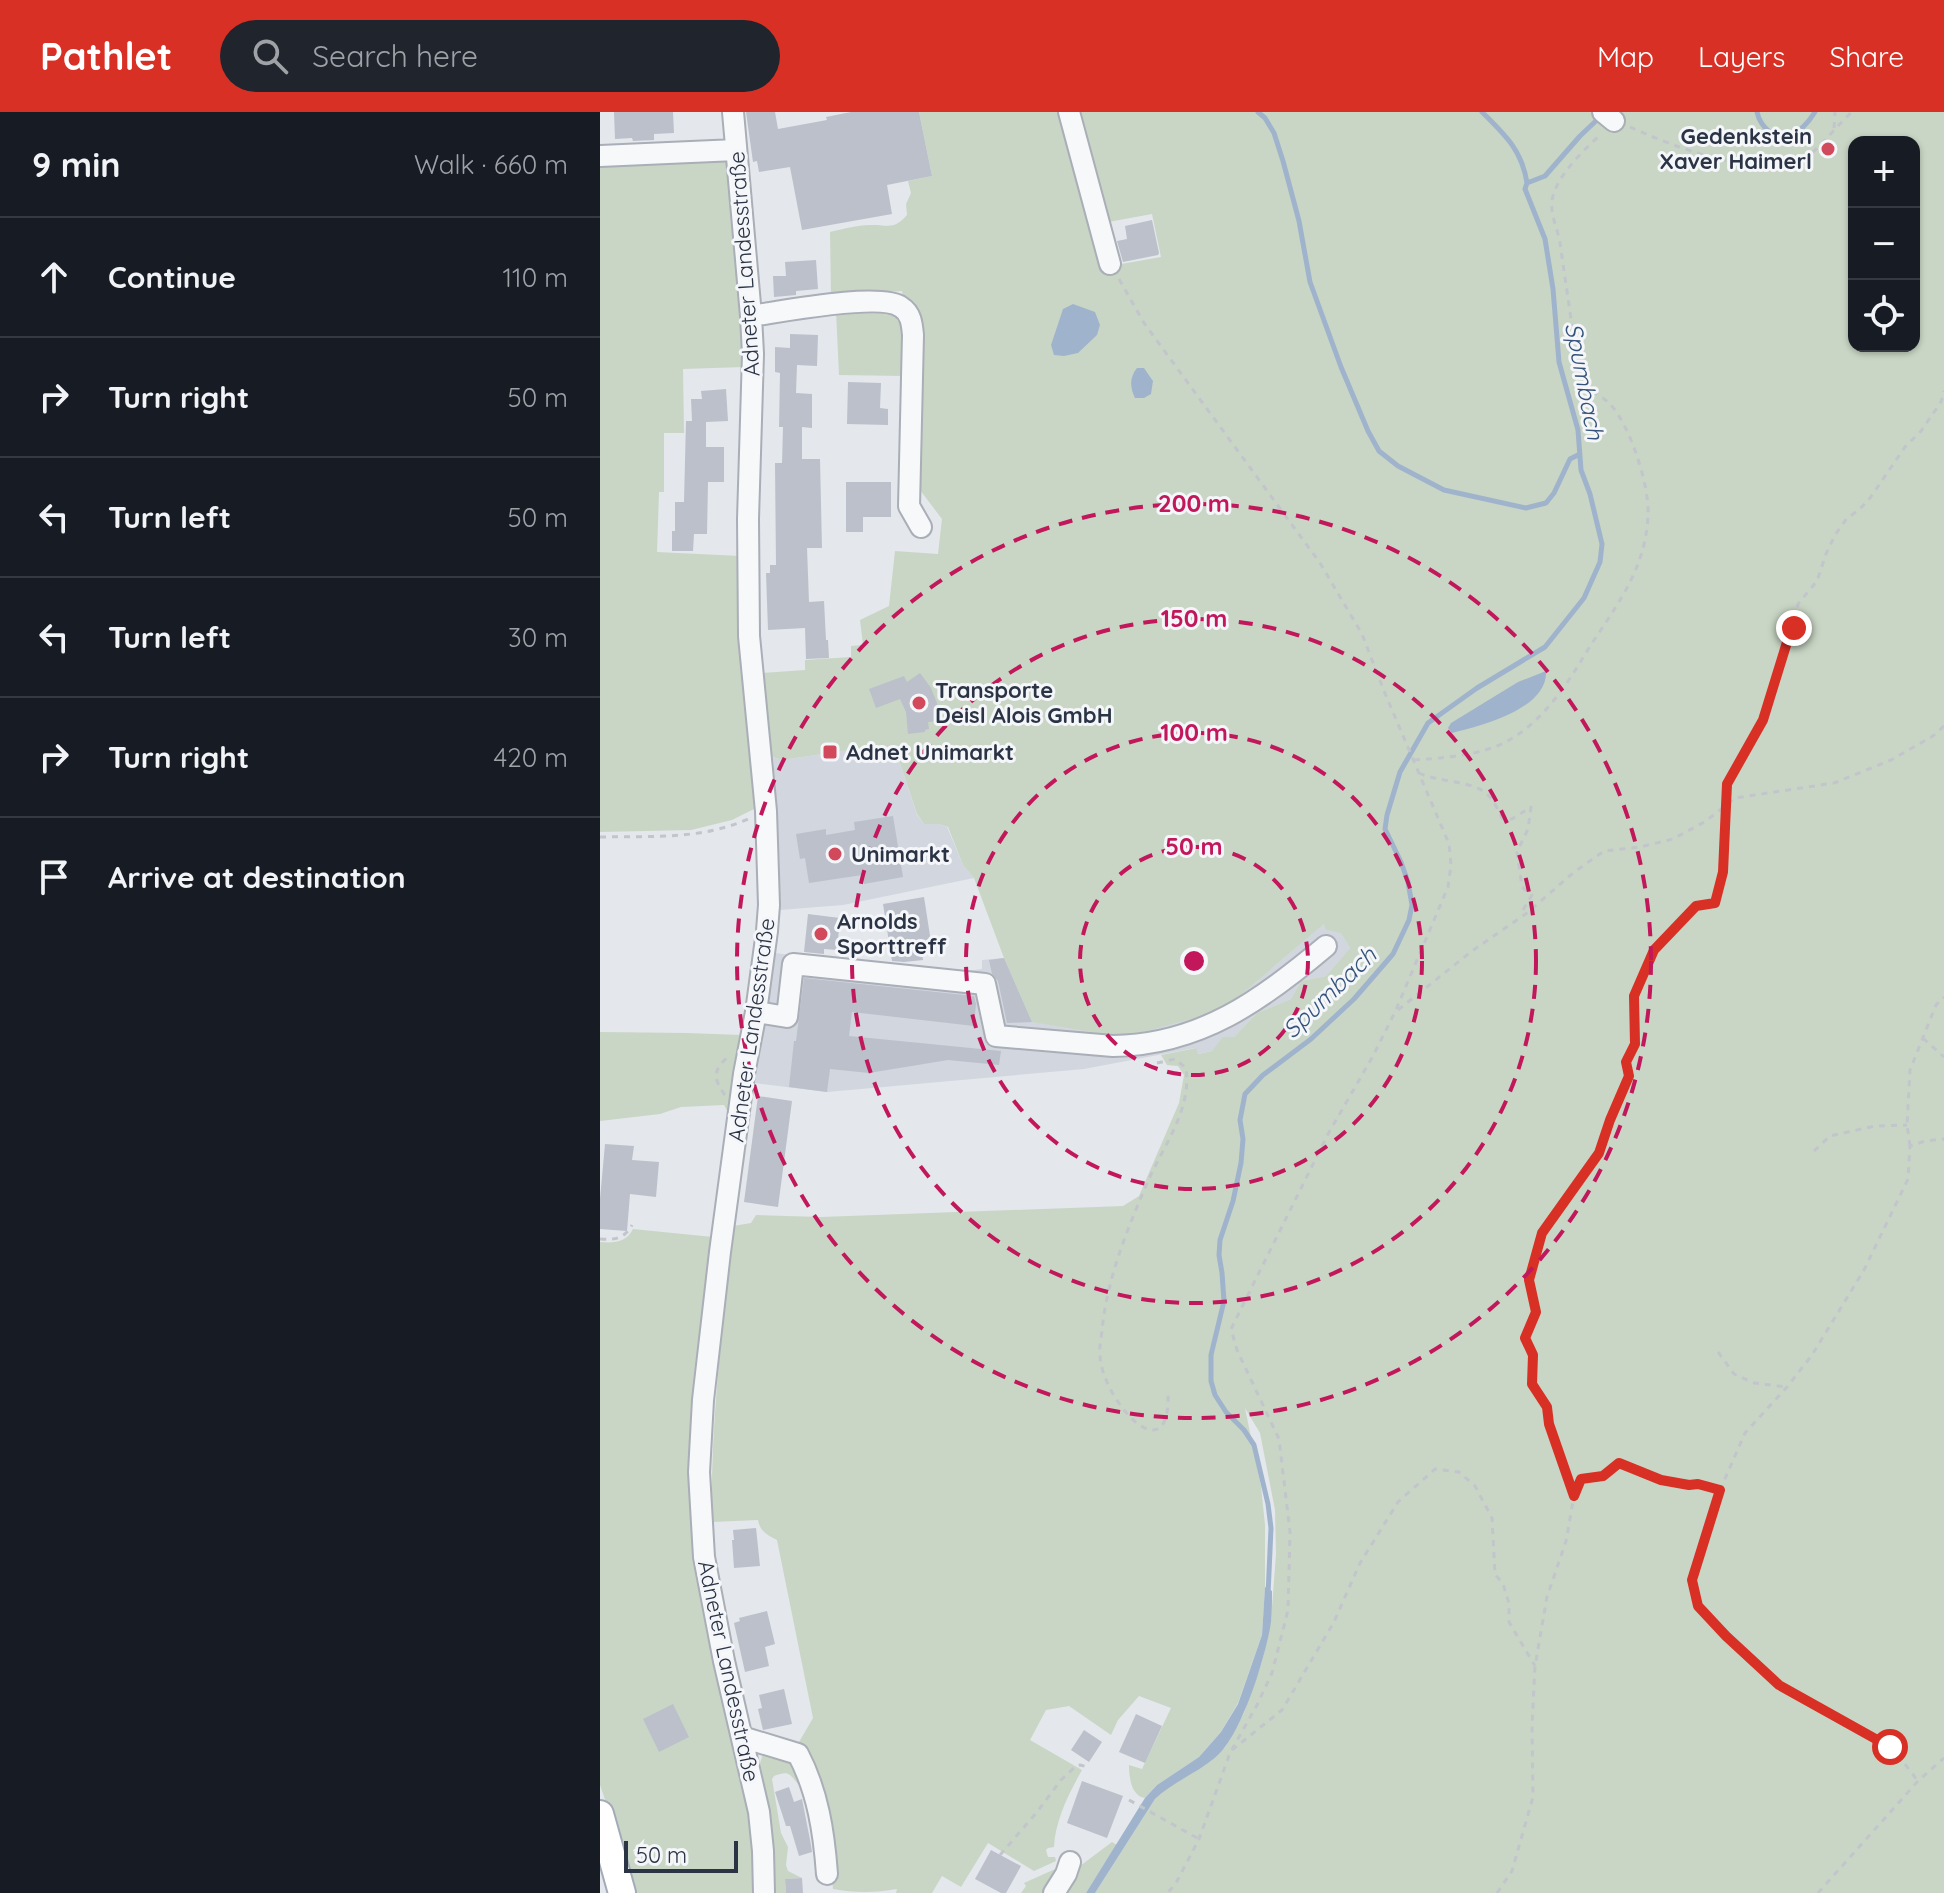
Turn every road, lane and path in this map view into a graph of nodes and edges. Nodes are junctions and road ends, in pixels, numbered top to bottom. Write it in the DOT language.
graph roads {
  1 [pos="733,112"];
  2 [pos="1069,112"];
  3 [pos="1835,112"];
  4 [pos="1852,112"];
  5 [pos="1609,116"];
  6 [pos="1834,129"];
  7 [pos="736,150"];
  8 [pos="600,156"];
  9 [pos="1110,264"];
  10 [pos="751,316"];
  11 [pos="1944,391"];
  12 [pos="921,527"];
  13 [pos="1944,726"];
  14 [pos="1414,760"];
  15 [pos="1419,773"];
  16 [pos="1726,805"];
  17 [pos="766,811"];
  18 [pos="600,837"];
  19 [pos="1519,918"];
  20 [pos="1326,946"];
  21 [pos="1944,997"];
  22 [pos="756,1012"];
  23 [pos="1395,1012"];
  24 [pos="1923,1038"];
  25 [pos="1944,1057"];
  26 [pos="1157,1063"];
  27 [pos="1907,1125"];
  28 [pos="1944,1139"];
  29 [pos="1910,1146"];
  30 [pos="1814,1151"];
  31 [pos="632,1225"];
  32 [pos="600,1239"];
  33 [pos="1718,1352"];
  34 [pos="1787,1387"];
  35 [pos="1168,1390"];
  36 [pos="1720,1490"];
  37 [pos="1574,1496"];
  38 [pos="1535,1666"];
  39 [pos="742,1737"];
  40 [pos="1230,1753"];
  41 [pos="1944,1758"];
  42 [pos="1088,1767"];
  43 [pos="1918,1781"];
  44 [pos="1129,1800"];
  45 [pos="600,1814"];
  46 [pos="1199,1839"];
  47 [pos="1000,1855"];
  48 [pos="1070,1862"];
  49 [pos="827,1874"];
  50 [pos="622,1893"];
  51 [pos="764,1893"];
  52 [pos="1054,1893"];
  53 [pos="1167,1893"];
  54 [pos="1497,1893"];
  55 [pos="1818,1893"];
  1 -- 7 [label="street, Adneter Landesstraße"];
  2 -- 9 [label="street"];
  3 -- 6 [label="path"];
  4 -- 6 [label="path"];
  5 -- 6 [label="path"];
  5 -- 14 [label="path"];
  7 -- 8 [label="street"];
  7 -- 10 [label="street, Adneter Landesstraße"];
  9 -- 14 [label="path"];
  10 -- 12 [label="street"];
  10 -- 17 [label="street, Adneter Landesstraße"];
  11 -- 16 [label="path"];
  13 -- 16 [label="path"];
  14 -- 15 [label="path"];
  15 -- 19 [label="path"];
  15 -- 23 [label="path"];
  16 -- 19 [label="path"];
  16 -- 37 [label="path"];
  17 -- 18 [label="path"];
  17 -- 22 [label="street, Adneter Landesstraße"];
  19 -- 23 [label="path"];
  20 -- 22 [label="street"];
  21 -- 24 [label="path"];
  22 -- 39 [label="street, Adneter Landesstraße"];
  23 -- 40 [label="path"];
  24 -- 25 [label="path"];
  24 -- 27 [label="path"];
  26 -- 35 [label="path"];
  27 -- 29 [label="path"];
  27 -- 30 [label="path"];
  28 -- 29 [label="path"];
  29 -- 34 [label="path"];
  31 -- 32 [label="path"];
  33 -- 34 [label="path"];
  34 -- 36 [label="path"];
  36 -- 37 [label="path"];
  36 -- 43 [label="path"];
  37 -- 38 [label="path"];
  38 -- 40 [label="path"];
  38 -- 54 [label="path"];
  39 -- 49 [label="street"];
  39 -- 51 [label="street, Adneter Landesstraße"];
  40 -- 46 [label="path"];
  41 -- 43 [label="path"];
  42 -- 47 [label="path"];
  43 -- 55 [label="path"];
  44 -- 46 [label="path"];
  45 -- 50 [label="main road"];
  46 -- 53 [label="path"];
  48 -- 52 [label="street"];
}
